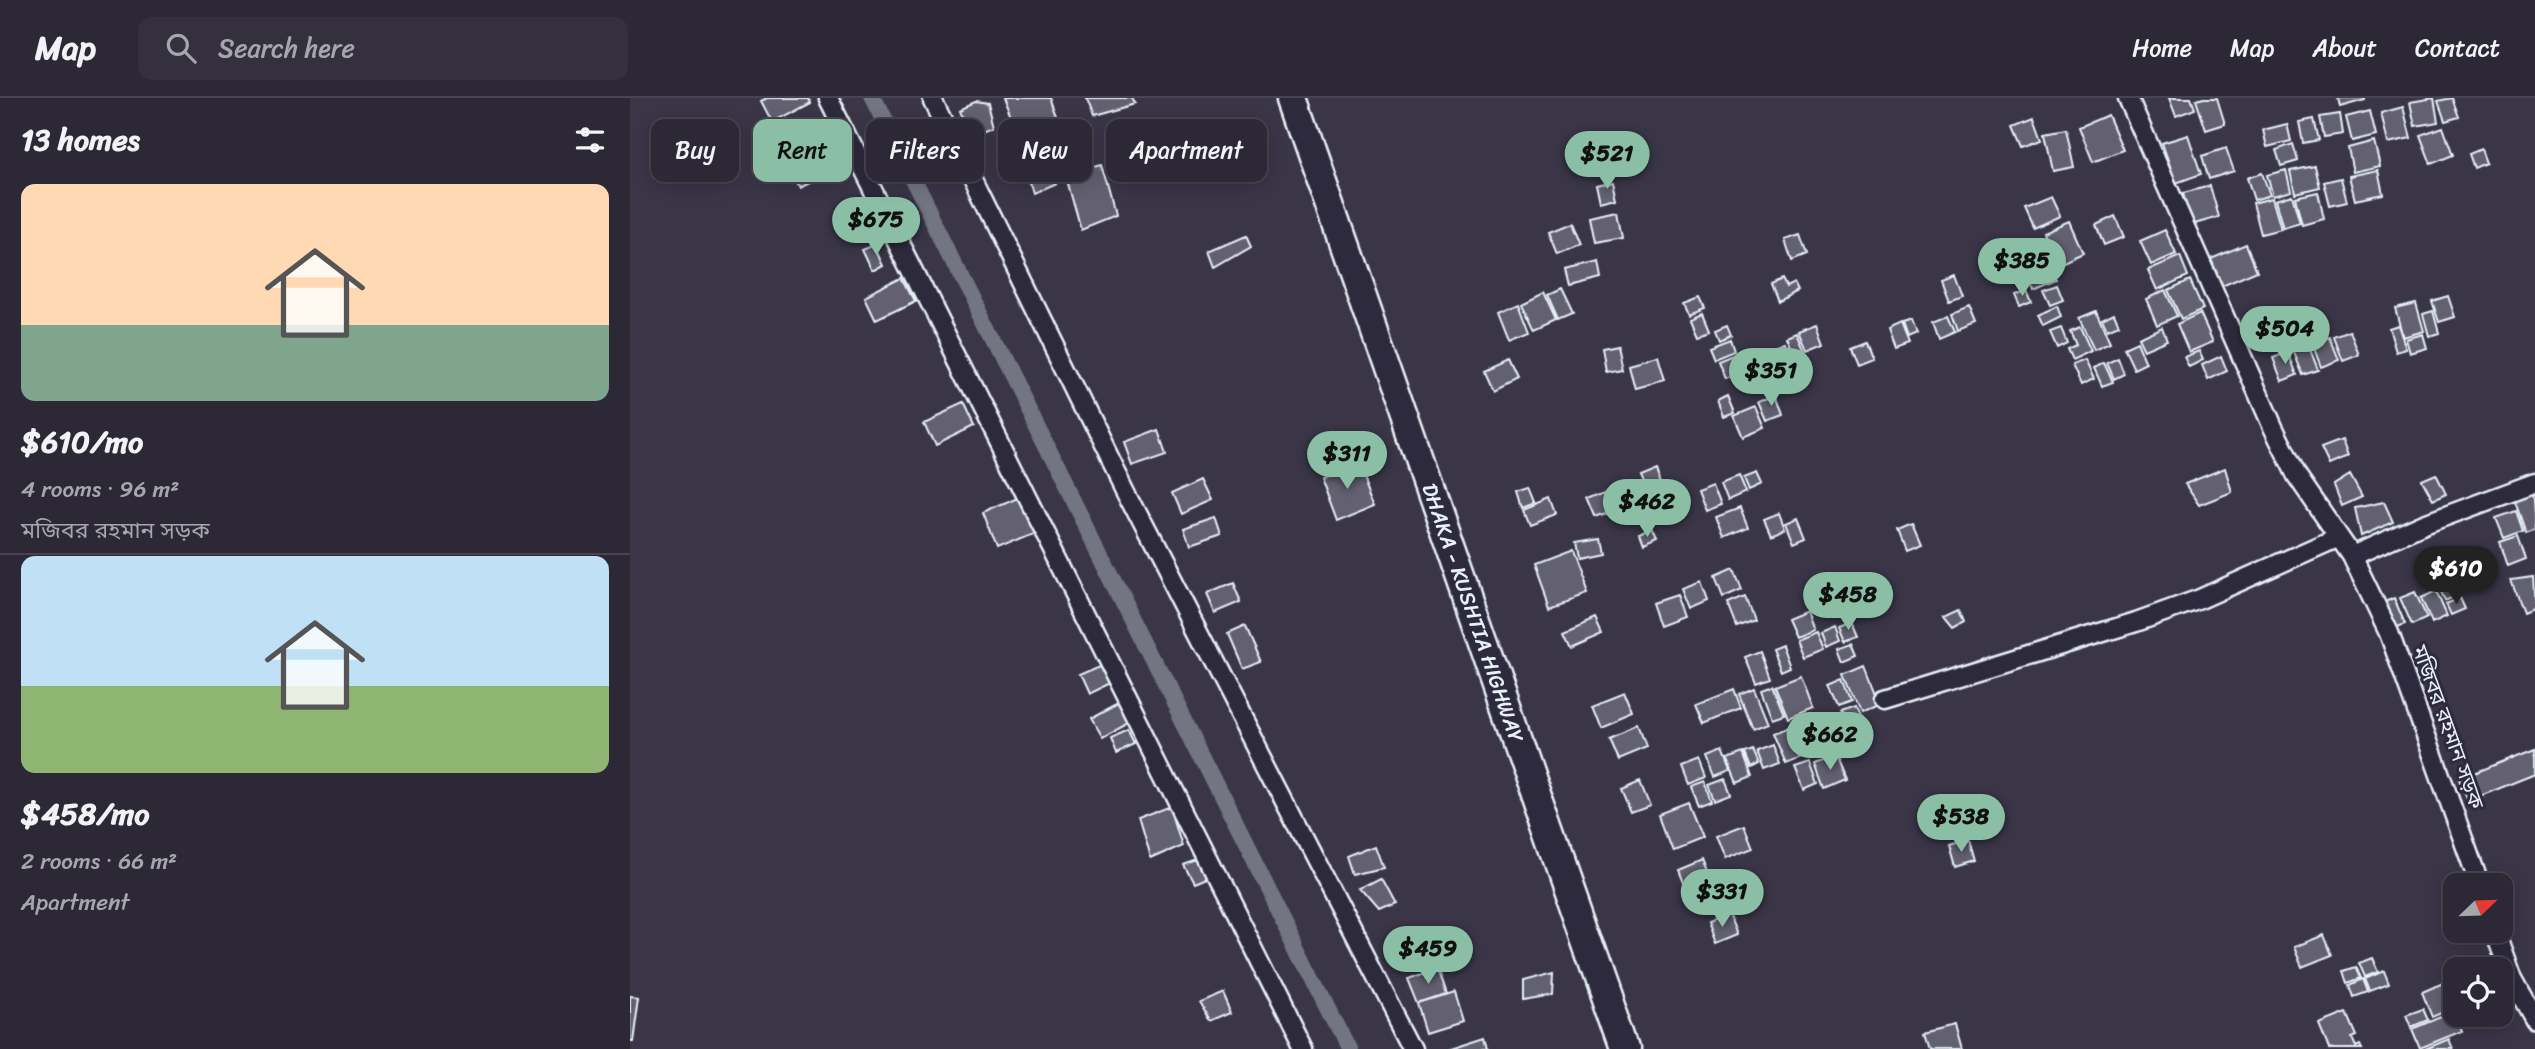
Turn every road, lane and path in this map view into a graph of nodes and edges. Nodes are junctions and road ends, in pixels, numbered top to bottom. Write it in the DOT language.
graph roads {
  1 [pos="828,98"];
  2 [pos="933,98"];
  3 [pos="1293,98"];
  4 [pos="2128,98"];
  5 [pos="2535,483"];
  6 [pos="2339,537"];
  7 [pos="2352,556"];
  8 [pos="1885,699"];
  9 [pos="2475,873"];
  10 [pos="2499,943"];
  11 [pos="2535,1020"];
  12 [pos="1303,1049"];
  13 [pos="1413,1049"];
  14 [pos="1625,1049"];
  1 -- 12 [label="street"];
  2 -- 13 [label="street"];
  3 -- 14 [label="main road, DHAKA - KUSHTIA HIGHWAY"];
  4 -- 6 [label="street, মজিবর রহমান সড়ক"];
  5 -- 7 [label="street"];
  6 -- 7 [label="street, মজিবর রহমান সড়ক"];
  6 -- 8 [label="street"];
  7 -- 9 [label="street, মজিবর রহমান সড়ক"];
  10 -- 11 [label="street"];
}
